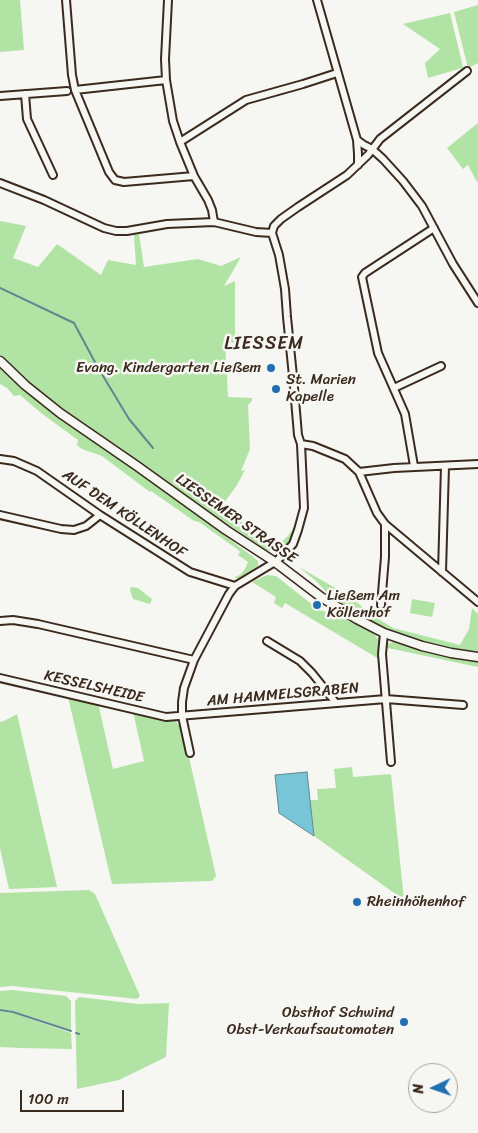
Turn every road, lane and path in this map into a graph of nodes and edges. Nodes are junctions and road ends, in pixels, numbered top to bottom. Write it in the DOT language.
graph roads {
  1 [pos="66,0"];
  2 [pos="168,0"];
  3 [pos="317,0"];
  4 [pos="467,71"];
  5 [pos="337,73"];
  6 [pos="166,80"];
  7 [pos="75,90"];
  8 [pos="67,91"];
  9 [pos="25,94"];
  10 [pos="0,96"];
  11 [pos="356,140"];
  12 [pos="180,142"];
  13 [pos="372,149"];
  14 [pos="358,165"];
  15 [pos="53,175"];
  16 [pos="194,176"];
  17 [pos="0,184"];
  18 [pos="214,222"];
  19 [pos="434,228"];
  20 [pos="272,233"];
  21 [pos="478,303"];
  22 [pos="0,361"];
  23 [pos="441,366"];
  24 [pos="394,388"];
  25 [pos="301,444"];
  26 [pos="0,459"];
  27 [pos="478,464"];
  28 [pos="414,466"];
  29 [pos="445,466"];
  30 [pos="359,472"];
  31 [pos="0,515"];
  32 [pos="100,515"];
  33 [pos="385,524"];
  34 [pos="275,562"];
  35 [pos="442,572"];
  36 [pos="236,586"];
  37 [pos="478,602"];
  38 [pos="382,605"];
  39 [pos="0,621"];
  40 [pos="384,633"];
  41 [pos="267,640"];
  42 [pos="478,657"];
  43 [pos="194,660"];
  44 [pos="0,678"];
  45 [pos="386,699"];
  46 [pos="336,703"];
  47 [pos="463,705"];
  48 [pos="182,716"];
  49 [pos="190,753"];
  50 [pos="391,762"];
  1 -- 7 [label="street"];
  2 -- 6 [label="street"];
  3 -- 5 [label="street"];
  4 -- 13 [label="street"];
  5 -- 11 [label="street"];
  5 -- 12 [label="street"];
  6 -- 7 [label="street"];
  6 -- 12 [label="street"];
  7 -- 16 [label="street"];
  8 -- 9 [label="street"];
  9 -- 10 [label="street"];
  9 -- 15 [label="street"];
  11 -- 13 [label="street"];
  11 -- 14 [label="street"];
  12 -- 16 [label="street"];
  13 -- 14 [label="street"];
  13 -- 19 [label="street"];
  14 -- 20 [label="street"];
  16 -- 18 [label="street"];
  17 -- 18 [label="street"];
  18 -- 20 [label="street"];
  19 -- 21 [label="street"];
  19 -- 24 [label="street"];
  20 -- 25 [label="street"];
  22 -- 34 [label="street, LIESSEMER STRASSE"];
  23 -- 24 [label="street"];
  24 -- 28 [label="street"];
  25 -- 30 [label="street"];
  25 -- 34 [label="street"];
  26 -- 32 [label="street, AUF DEM KÖLLENHOF"];
  27 -- 29 [label="street"];
  28 -- 29 [label="street"];
  28 -- 30 [label="street"];
  29 -- 35 [label="street"];
  30 -- 33 [label="street"];
  31 -- 32 [label="street"];
  32 -- 36 [label="street, AUF DEM KÖLLENHOF"];
  33 -- 35 [label="street"];
  33 -- 38 [label="street"];
  34 -- 36 [label="street"];
  34 -- 40 [label="street, LIESSEMER STRASSE"];
  35 -- 37 [label="street"];
  36 -- 43 [label="street"];
  39 -- 43 [label="street"];
  40 -- 42 [label="street, LIESSEMER STRASSE"];
  40 -- 45 [label="street"];
  41 -- 46 [label="street"];
  43 -- 48 [label="street"];
  44 -- 48 [label="street, KESSELSHEIDE"];
  45 -- 46 [label="street, AM HAMMELSGRABEN"];
  45 -- 47 [label="street, AM HAMMELSGRABEN"];
  45 -- 50 [label="street"];
  46 -- 48 [label="street, AM HAMMELSGRABEN"];
  48 -- 49 [label="street"];
}
